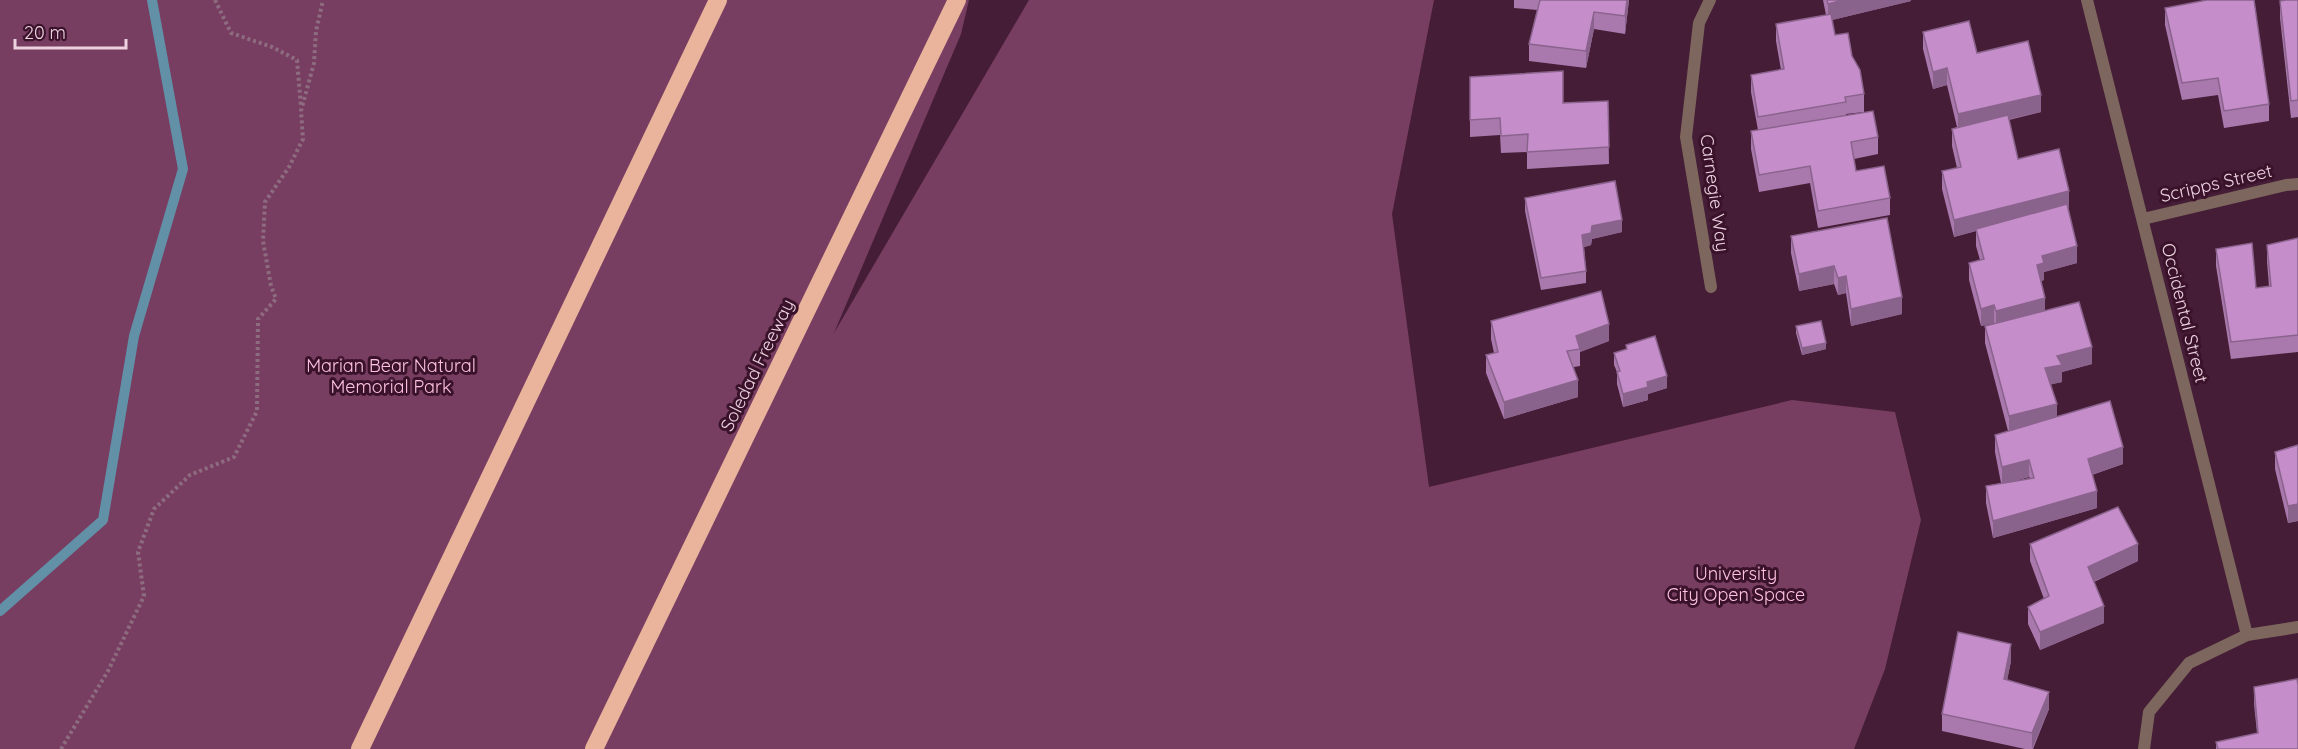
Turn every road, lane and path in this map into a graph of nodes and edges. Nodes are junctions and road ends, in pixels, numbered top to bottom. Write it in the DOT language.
graph roads {
  1 [pos="214,0"];
  2 [pos="323,0"];
  3 [pos="711,0"];
  4 [pos="718,0"];
  5 [pos="957,0"];
  6 [pos="1710,0"];
  7 [pos="2087,0"];
  8 [pos="690,62"];
  9 [pos="301,111"];
  10 [pos="2298,184"];
  11 [pos="2143,219"];
  12 [pos="1710,287"];
  13 [pos="2298,627"];
  14 [pos="2247,635"];
  15 [pos="61,749"];
  16 [pos="360,749"];
  17 [pos="594,749"];
  18 [pos="2144,749"];
  1 -- 9 [label="path"];
  2 -- 9 [label="path"];
  3 -- 8 [label="highway"];
  4 -- 8 [label="highway"];
  5 -- 17 [label="highway, Soledad Freeway"];
  6 -- 12 [label="street, Carnegie Way"];
  7 -- 11 [label="street, Occidental Street"];
  8 -- 16 [label="highway"];
  9 -- 15 [label="path"];
  10 -- 11 [label="street, Scripps Street"];
  11 -- 14 [label="street, Occidental Street"];
  13 -- 14 [label="street"];
  14 -- 18 [label="street"];
}
